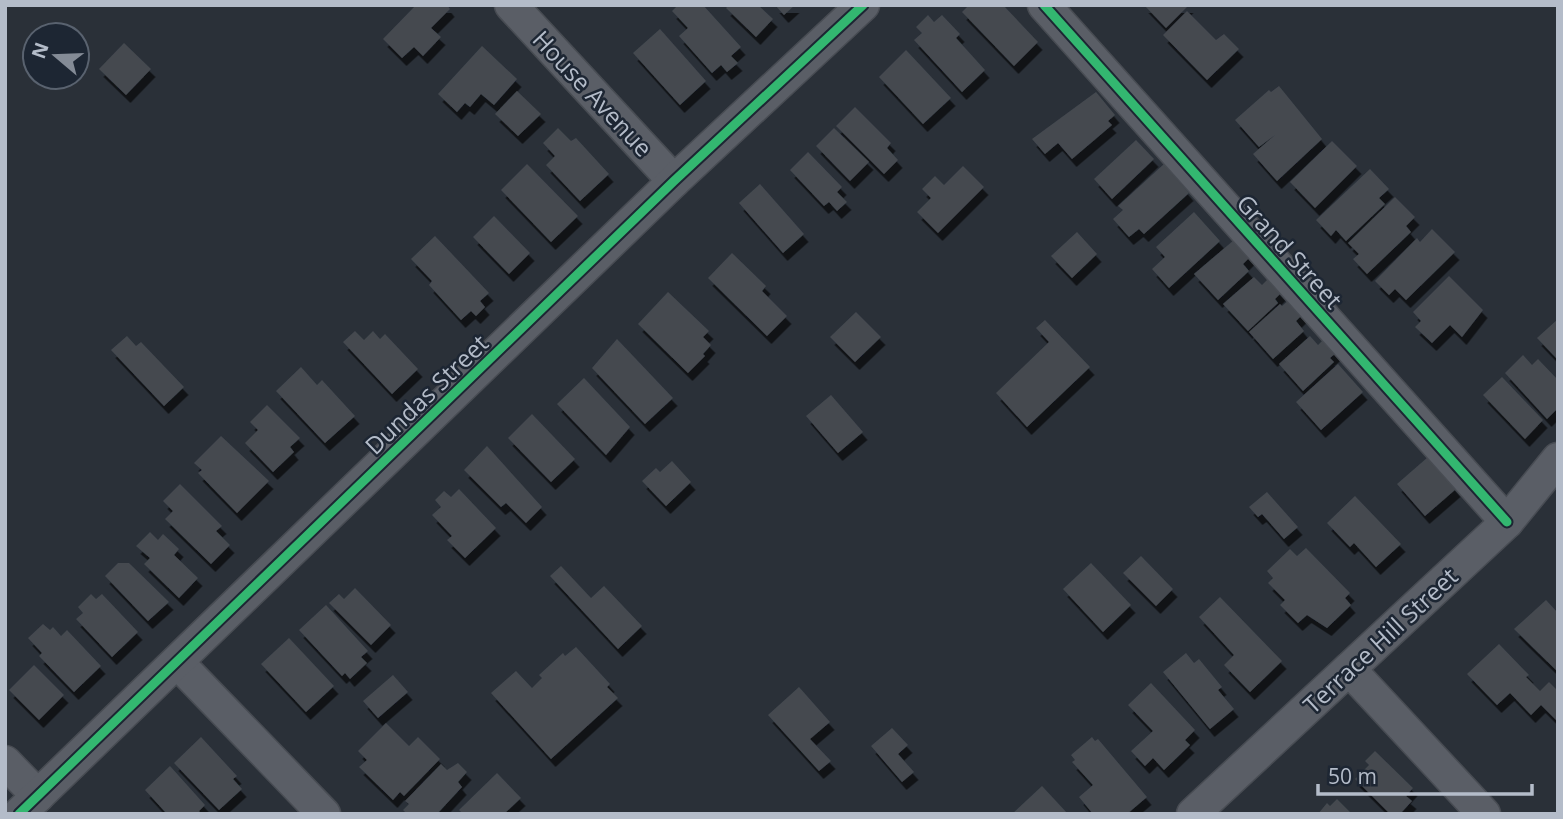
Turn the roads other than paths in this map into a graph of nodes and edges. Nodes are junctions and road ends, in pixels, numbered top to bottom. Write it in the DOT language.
graph roads {
  1 [pos="511,5"];
  2 [pos="863,5"];
  3 [pos="1044,5"];
  4 [pos="674,181"];
  5 [pos="1558,459"];
  6 [pos="1507,522"];
  7 [pos="177,662"];
  8 [pos="1349,669"];
  9 [pos="5,762"];
  10 [pos="28,805"];
  11 [pos="324,814"];
  12 [pos="1193,814"];
  13 [pos="1484,814"];
  1 -- 4 [label="street, House Avenue"];
  2 -- 4 [label="street, Dundas Street"];
  3 -- 6 [label="street, Grand Street"];
  4 -- 7 [label="street, Dundas Street"];
  5 -- 6 [label="street, Terrace Hill Street"];
  6 -- 8 [label="street, Terrace Hill Street"];
  7 -- 10 [label="street, Dundas Street"];
  7 -- 11 [label="street"];
  8 -- 12 [label="street, Terrace Hill Street"];
  8 -- 13 [label="street"];
  9 -- 10 [label="street"];
}
